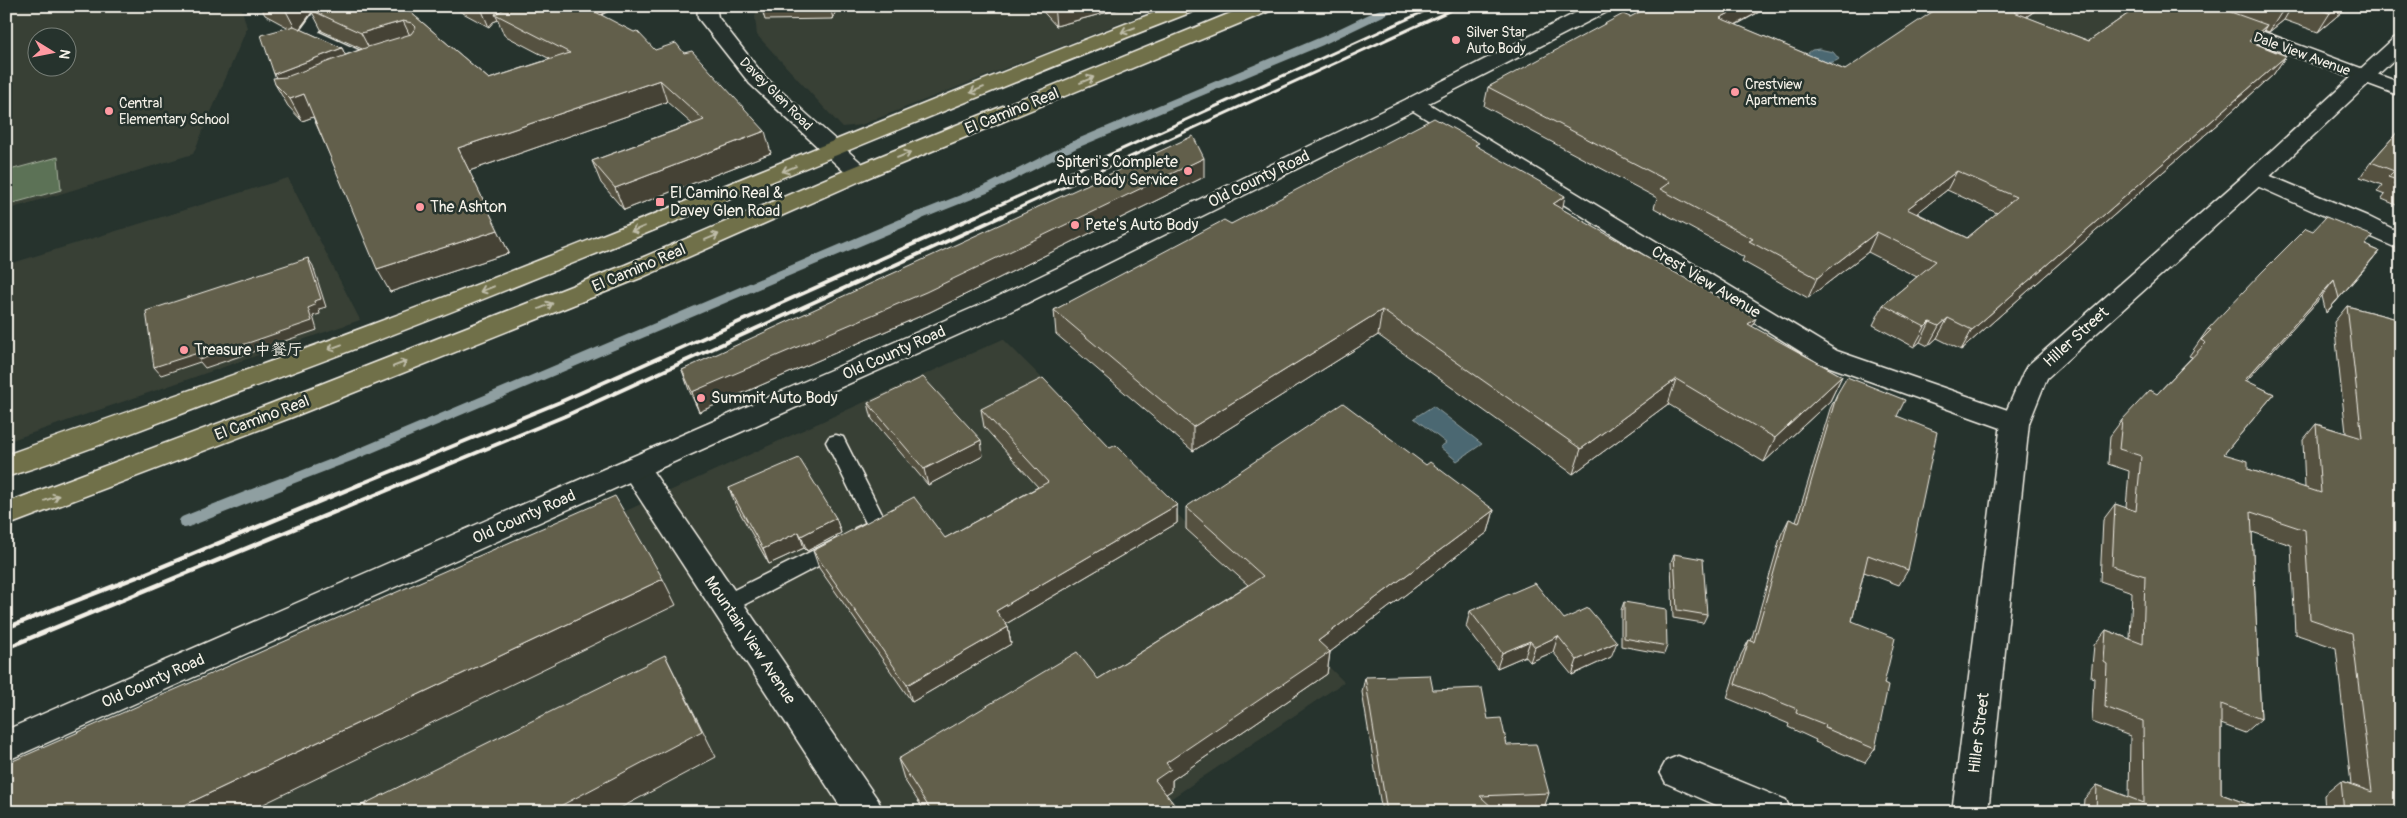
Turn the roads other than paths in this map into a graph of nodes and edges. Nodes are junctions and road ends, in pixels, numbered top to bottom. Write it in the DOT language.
graph roads {
  1 [pos="342,6"];
  2 [pos="706,6"];
  3 [pos="1190,6"];
  4 [pos="1265,6"];
  5 [pos="1604,6"];
  6 [pos="2176,6"];
  7 [pos="2401,42"];
  8 [pos="346,72"];
  9 [pos="2364,76"];
  10 [pos="2401,90"];
  11 [pos="1414,103"];
  12 [pos="833,149"];
  13 [pos="859,173"];
  14 [pos="2256,178"];
  15 [pos="2401,243"];
  16 [pos="2015,423"];
  17 [pos="836,442"];
  18 [pos="6,466"];
  19 [pos="635,468"];
  20 [pos="6,515"];
  21 [pos="726,604"];
  22 [pos="6,746"];
  23 [pos="1678,772"];
  24 [pos="865,812"];
  25 [pos="1773,812"];
  26 [pos="1970,812"];
  1 -- 8 [label="street"];
  2 -- 12 [label="street, Davey Glen Road"];
  3 -- 12 [label="main road, El Camino Real, one-way"];
  13 -- 4 [label="main road, El Camino Real, one-way"];
  5 -- 11 [label="street, Old County Road"];
  6 -- 9 [label="street, Dale View Avenue"];
  7 -- 9 [label="street, Hiller Street"];
  9 -- 10 [label="street, Dale View Avenue"];
  9 -- 14 [label="street, Hiller Street"];
  11 -- 16 [label="street, Crest View Avenue"];
  11 -- 19 [label="street, Old County Road"];
  12 -- 13 [label="street, Davey Glen Road"];
  12 -- 18 [label="main road, El Camino Real, one-way"];
  20 -- 13 [label="main road, El Camino Real, one-way"];
  14 -- 15 [label="street"];
  14 -- 16 [label="street, Hiller Street"];
  16 -- 26 [label="street, Hiller Street"];
  17 -- 21 [label="lane"];
  19 -- 21 [label="street, Mountain View Avenue"];
  19 -- 22 [label="street, Old County Road"];
  21 -- 24 [label="street, Mountain View Avenue"];
  23 -- 25 [label="street"];
}
